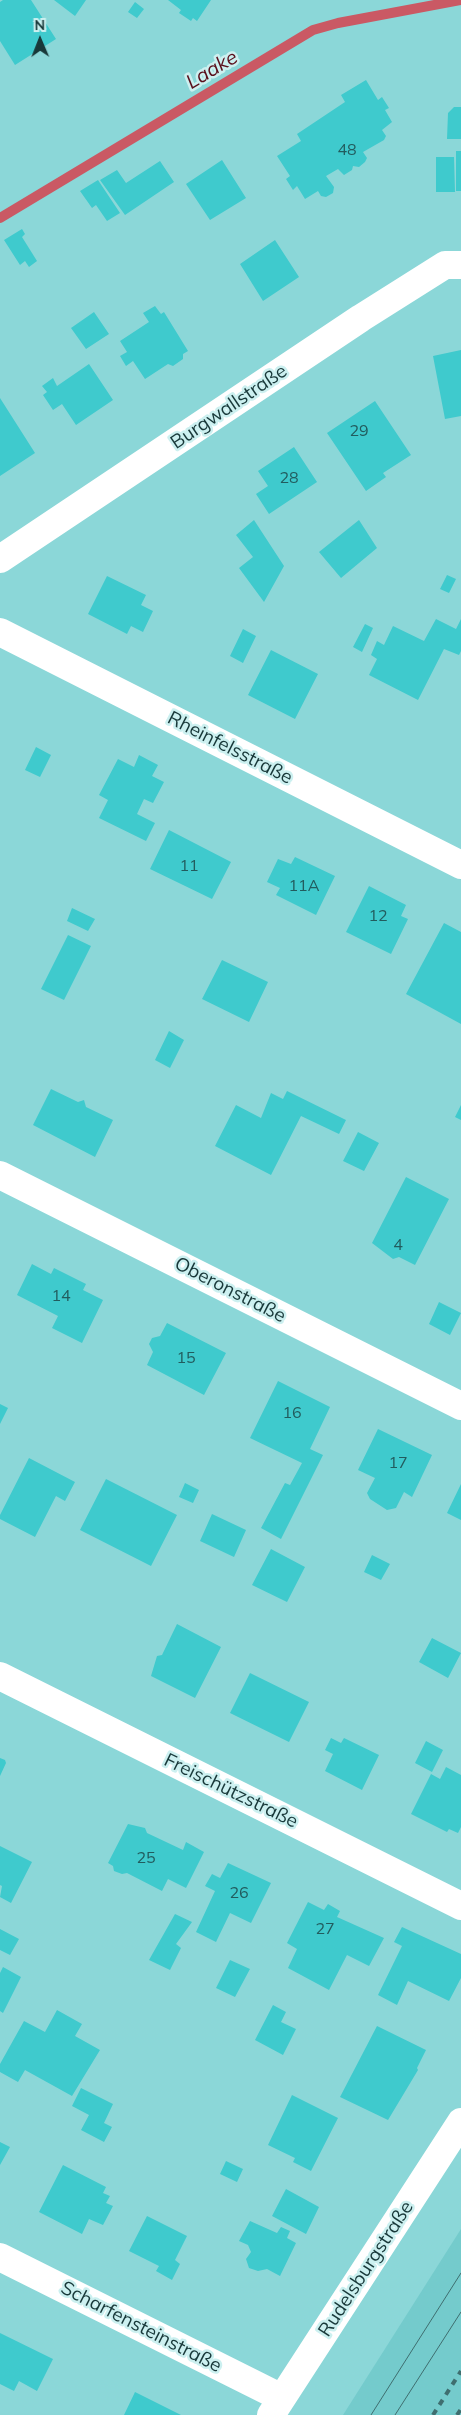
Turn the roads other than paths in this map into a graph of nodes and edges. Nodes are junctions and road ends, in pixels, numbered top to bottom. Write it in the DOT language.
graph roads {
  1 [pos="461,265"];
  2 [pos="0,559"];
  3 [pos="0,632"];
  4 [pos="461,865"];
  5 [pos="0,1175"];
  6 [pos="461,1406"];
  7 [pos="0,1676"];
  8 [pos="461,1906"];
  9 [pos="461,2122"];
  10 [pos="0,2257"];
  11 [pos="276,2407"];
  1 -- 2 [label="street, Burgwallstraße"];
  3 -- 4 [label="street, Rheinfelsstraße"];
  5 -- 6 [label="street, Oberonstraße"];
  7 -- 8 [label="street, Freischützstraße"];
  9 -- 11 [label="street, Rudelsburgstraße"];
  10 -- 11 [label="street, Scharfensteinstraße"];
}
